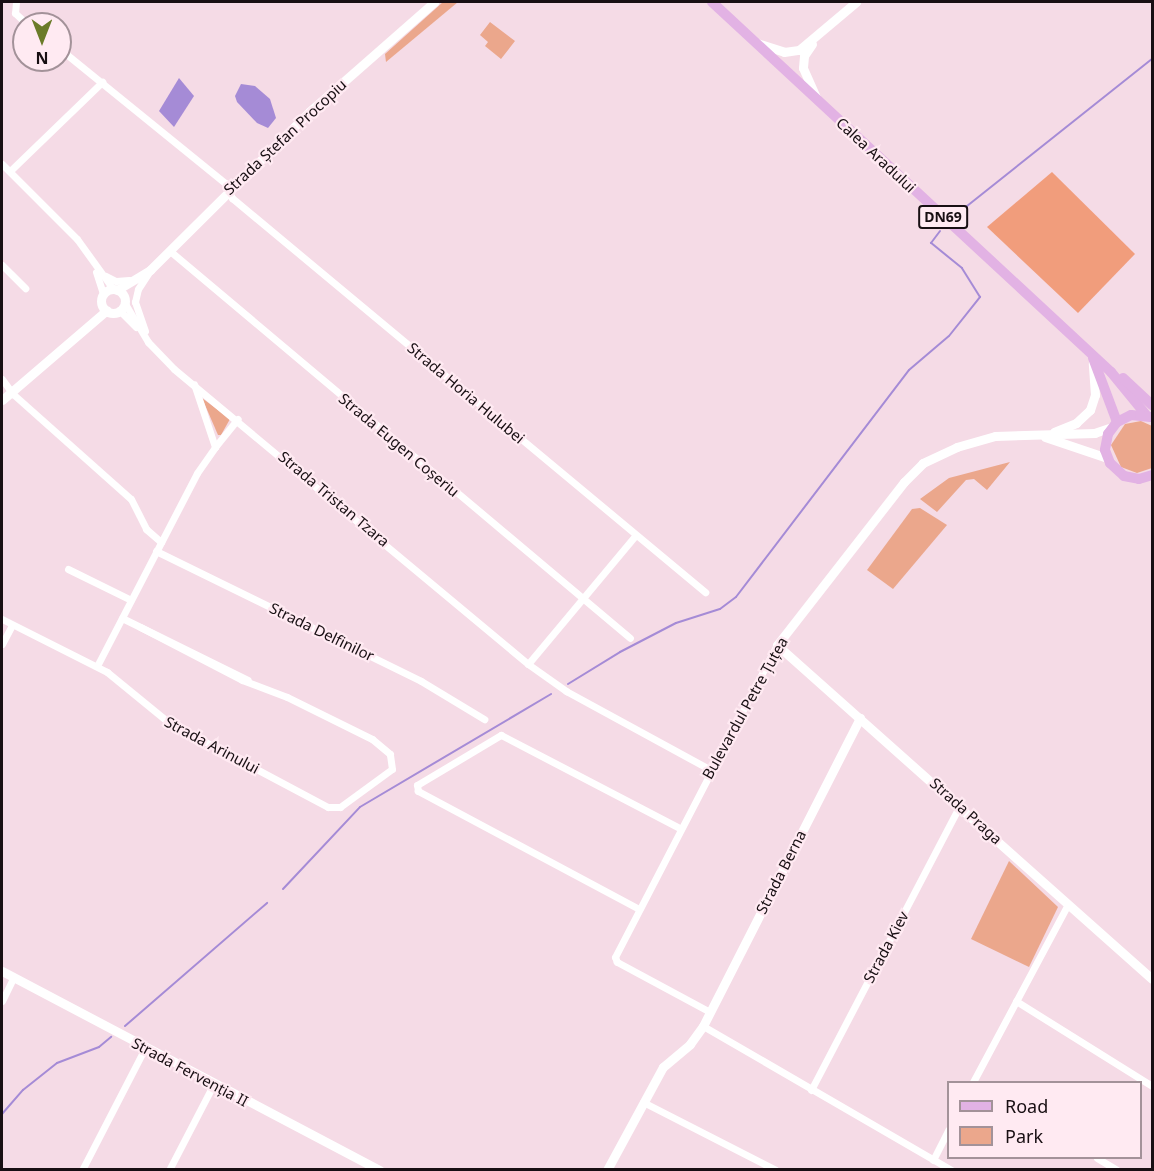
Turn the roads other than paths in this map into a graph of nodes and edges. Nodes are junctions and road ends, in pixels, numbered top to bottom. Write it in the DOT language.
graph roads {
  1 [pos="434,2"];
  2 [pos="712,2"];
  3 [pos="856,2"];
  4 [pos="814,41"];
  5 [pos="755,42"];
  6 [pos="72,58"];
  7 [pos="102,82"];
  8 [pos="817,99"];
  9 [pos="2,164"];
  10 [pos="11,170"];
  11 [pos="228,190"];
  12 [pos="170,250"];
  13 [pos="2,265"];
  14 [pos="95,267"];
  15 [pos="150,270"];
  16 [pos="141,278"];
  17 [pos="25,288"];
  18 [pos="115,289"];
  19 [pos="104,293"];
  20 [pos="122,303"];
  21 [pos="104,307"];
  22 [pos="148,342"];
  23 [pos="1093,358"];
  24 [pos="2,380"];
  25 [pos="194,384"];
  26 [pos="11,392"];
  27 [pos="2,400"];
  28 [pos="1152,405"];
  29 [pos="1150,418"];
  30 [pos="238,419"];
  31 [pos="1115,424"];
  32 [pos="1040,435"];
  33 [pos="215,447"];
  34 [pos="1107,458"];
  35 [pos="1152,475"];
  36 [pos="636,535"];
  37 [pos="161,542"];
  38 [pos="156,550"];
  39 [pos="68,569"];
  40 [pos="705,592"];
  41 [pos="581,599"];
  42 [pos="131,600"];
  43 [pos="122,618"];
  44 [pos="2,619"];
  45 [pos="12,625"];
  46 [pos="630,638"];
  47 [pos="2,644"];
  48 [pos="777,645"];
  49 [pos="528,664"];
  50 [pos="97,666"];
  51 [pos="860,718"];
  52 [pos="484,719"];
  53 [pos="711,770"];
  54 [pos="960,804"];
  55 [pos="680,828"];
  56 [pos="1068,904"];
  57 [pos="639,909"];
  58 [pos="2,971"];
  59 [pos="14,978"];
  60 [pos="1152,979"];
  61 [pos="2,1001"];
  62 [pos="1016,1002"];
  63 [pos="710,1012"];
  64 [pos="703,1026"];
  65 [pos="145,1048"];
  66 [pos="974,1081"];
  67 [pos="213,1085"];
  68 [pos="1152,1086"];
  69 [pos="811,1090"];
  70 [pos="643,1102"];
  71 [pos="947,1132"];
  72 [pos="1099,1159"];
  73 [pos="933,1160"];
  74 [pos="82,1170"];
  75 [pos="169,1170"];
  76 [pos="380,1170"];
  77 [pos="607,1170"];
  78 [pos="776,1170"];
  79 [pos="951,1170"];
  80 [pos="1117,1170"];
  1 -- 11 [label="street, Strada Ștefan Procopiu"];
  2 -- 5 [label="main road, Calea Aradului / DN69"];
  3 -- 4 [label="street"];
  4 -- 5 [label="street"];
  4 -- 8 [label="street"];
  5 -- 8 [label="main road, Calea Aradului / DN69"];
  6 -- 7 [label="street, Strada Horia Hulubei"];
  7 -- 10 [label="street"];
  7 -- 11 [label="street, Strada Horia Hulubei"];
  8 -- 23 [label="main road, Calea Aradului / DN69"];
  9 -- 10 [label="street"];
  10 -- 14 [label="street"];
  11 -- 12 [label="street, Strada Ștefan Procopiu"];
  11 -- 36 [label="street, Strada Horia Hulubei"];
  12 -- 15 [label="street, Strada Ștefan Procopiu"];
  12 -- 41 [label="street, Strada Eugen Coșeriu"];
  13 -- 17 [label="street"];
  14 -- 15 [label="street"];
  14 -- 18 [label="street"];
  14 -- 19 [label="street"];
  15 -- 16 [label="street, Strada Ștefan Procopiu"];
  15 -- 22 [label="street"];
  16 -- 18 [label="street, Strada Ștefan Procopiu"];
  16 -- 20 [label="street, Strada Ștefan Procopiu"];
  18 -- 19 [label="street, Strada Ștefan Procopiu"];
  18 -- 20 [label="street"];
  19 -- 21 [label="street"];
  20 -- 21 [label="street"];
  20 -- 22 [label="street, Strada Tristan Tzara"];
  21 -- 26 [label="street"];
  22 -- 25 [label="street, Strada Tristan Tzara"];
  23 -- 28 [label="main road, DN69"];
  23 -- 29 [label="main road, Calea Aradului / DN69"];
  23 -- 31 [label="main road, Calea Aradului / DN69"];
  23 -- 32 [label="street"];
  24 -- 26 [label="street"];
  25 -- 30 [label="street, Strada Tristan Tzara"];
  25 -- 33 [label="street"];
  26 -- 27 [label="street"];
  26 -- 37 [label="street"];
  29 -- 31 [label="main road, DN69"];
  30 -- 33 [label="street"];
  30 -- 49 [label="street, Strada Tristan Tzara"];
  31 -- 32 [label="street, Bulevardul Petre Țuțea"];
  31 -- 34 [label="main road"];
  32 -- 34 [label="street, Bulevardul Petre Țuțea"];
  32 -- 48 [label="street, Bulevardul Petre Țuțea"];
  33 -- 37 [label="street"];
  34 -- 35 [label="main road"];
  36 -- 40 [label="street, Strada Horia Hulubei"];
  36 -- 41 [label="street"];
  37 -- 38 [label="street"];
  38 -- 42 [label="street"];
  38 -- 52 [label="street, Strada Delfinilor"];
  39 -- 42 [label="street"];
  41 -- 46 [label="street, Strada Eugen Coșeriu"];
  41 -- 49 [label="street"];
  42 -- 43 [label="street"];
  43 -- 50 [label="street"];
  43 -- 50 [label="street, Strada Arinului"];
  44 -- 45 [label="street, Strada Arinului"];
  45 -- 47 [label="street"];
  45 -- 50 [label="street, Strada Arinului"];
  48 -- 51 [label="street, Strada Praga"];
  48 -- 53 [label="street, Bulevardul Petre Țuțea"];
  49 -- 53 [label="street, Strada Tristan Tzara"];
  51 -- 54 [label="street, Strada Praga"];
  51 -- 63 [label="street, Strada Berna"];
  53 -- 55 [label="street, Bulevardul Petre Țuțea"];
  54 -- 56 [label="street, Strada Praga"];
  54 -- 69 [label="street, Strada Kiev"];
  55 -- 57 [label="street, Bulevardul Petre Țuțea"];
  55 -- 57 [label="street"];
  56 -- 60 [label="street, Strada Praga"];
  56 -- 62 [label="street"];
  57 -- 63 [label="street, Bulevardul Petre Țuțea"];
  58 -- 59 [label="street, Strada Fervenția II"];
  59 -- 61 [label="street"];
  59 -- 65 [label="street, Strada Fervenția II"];
  62 -- 66 [label="street"];
  62 -- 68 [label="street"];
  63 -- 64 [label="street, Strada Berna"];
  64 -- 69 [label="street"];
  64 -- 70 [label="street, Strada Berna"];
  65 -- 67 [label="street, Strada Fervenția II"];
  65 -- 74 [label="street"];
  67 -- 75 [label="street"];
  67 -- 76 [label="street, Strada Fervenția II"];
  69 -- 73 [label="street"];
  70 -- 77 [label="street, Strada Berna"];
  70 -- 78 [label="street"];
  71 -- 73 [label="street"];
  72 -- 80 [label="street"];
  73 -- 79 [label="street"];
}
